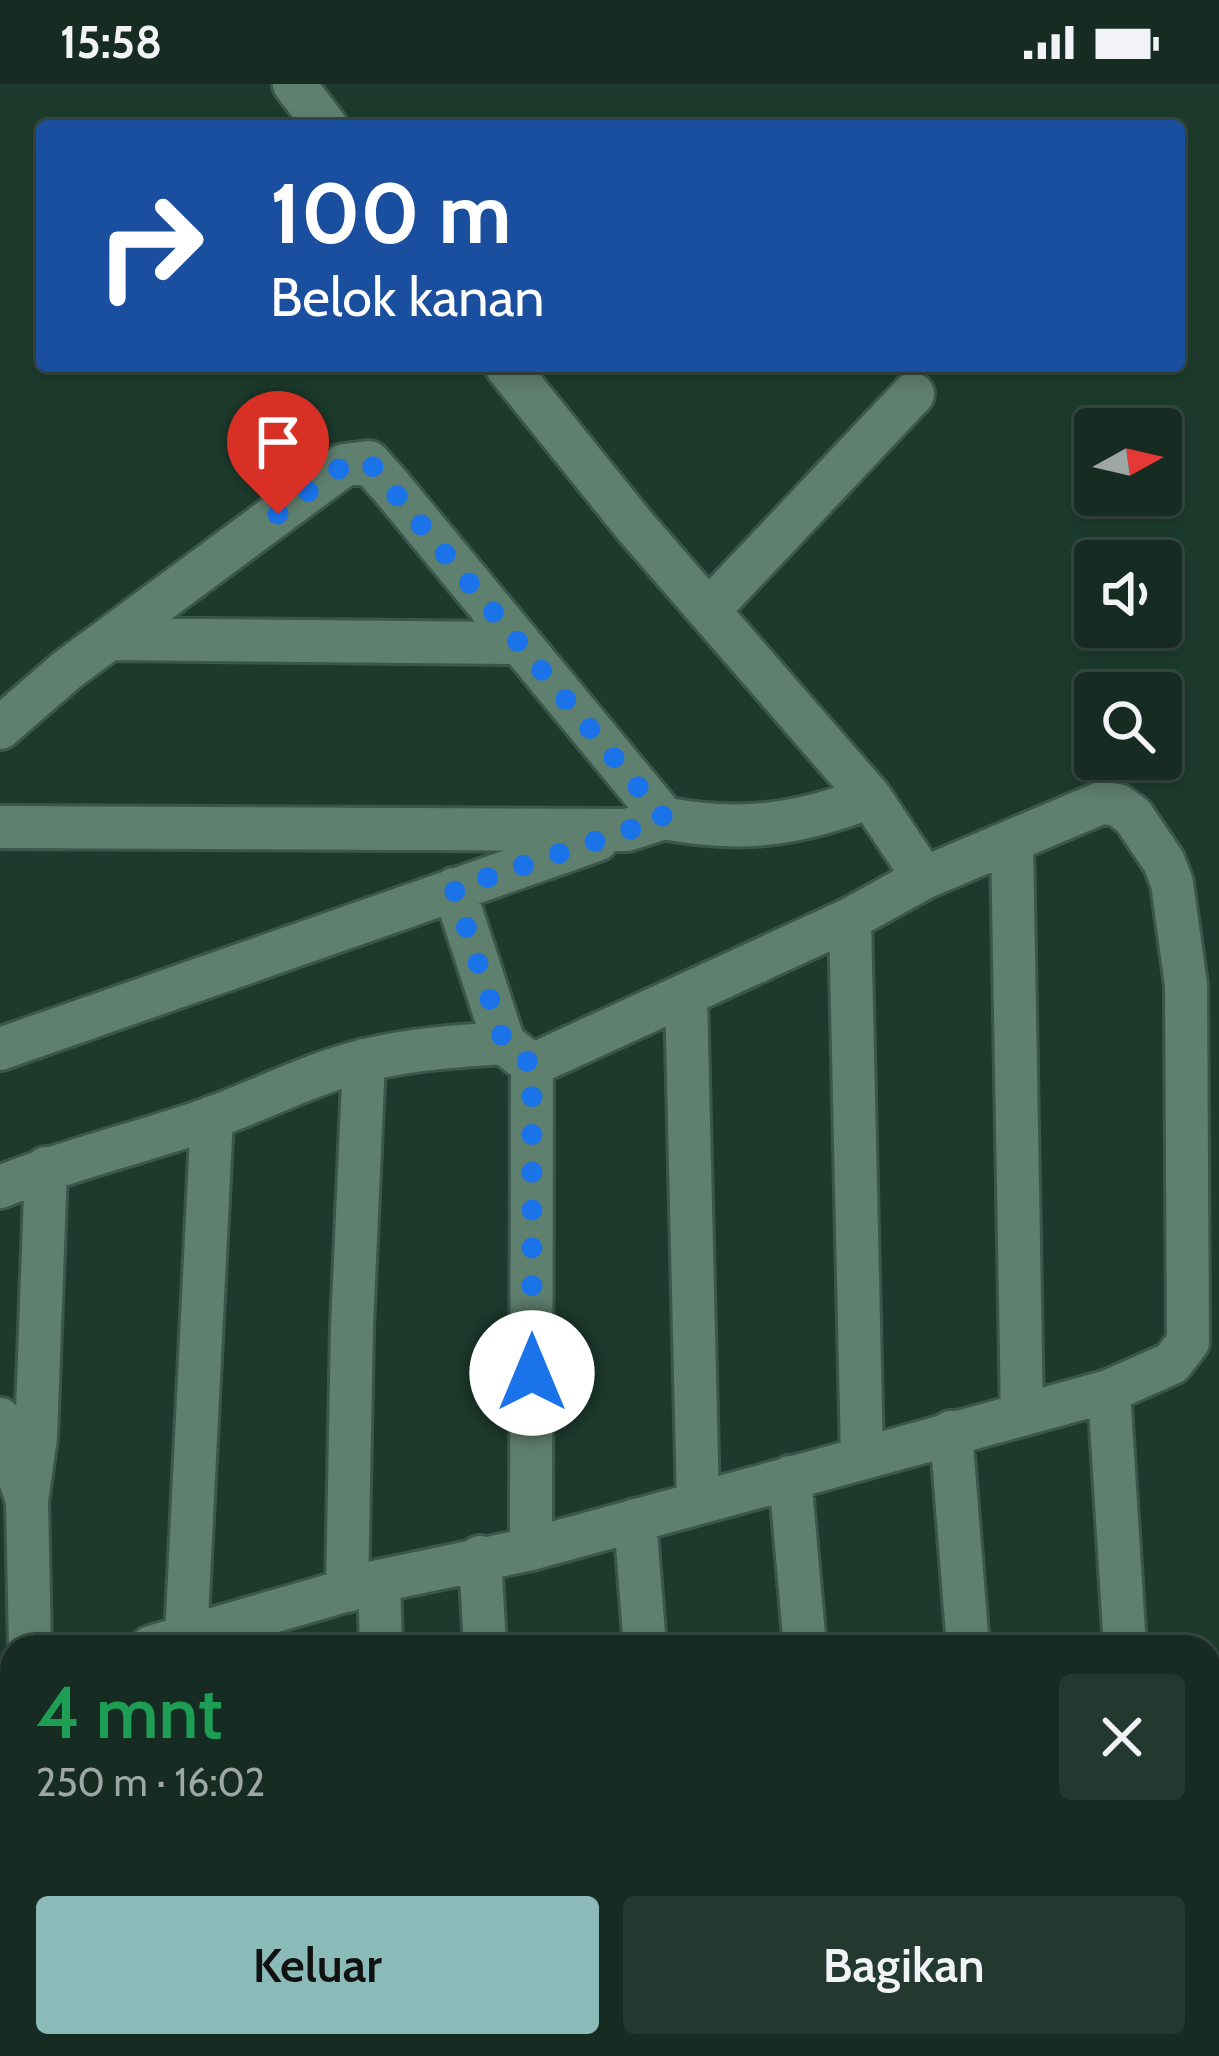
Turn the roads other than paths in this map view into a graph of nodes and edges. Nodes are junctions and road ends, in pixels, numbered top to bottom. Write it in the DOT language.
graph roads {
  1 [pos="294,84"];
  2 [pos="319,120"];
  3 [pos="511,372"];
  4 [pos="913,394"];
  5 [pos="709,610"];
  6 [pos="110,639"];
  7 [pos="520,643"];
  8 [pos="0,728"];
  9 [pos="870,797"];
  10 [pos="645,824"];
  11 [pos="0,827"];
  12 [pos="1012,842"];
  13 [pos="924,878"];
  14 [pos="454,889"];
  15 [pos="850,919"];
  16 [pos="1202,985"];
  17 [pos="686,995"];
  18 [pos="0,1049"];
  19 [pos="518,1054"];
  20 [pos="364,1060"];
  21 [pos="212,1118"];
  22 [pos="46,1168"];
  23 [pos="0,1187"];
  24 [pos="1108,1391"];
  25 [pos="1022,1414"];
  26 [pos="0,1419"];
  27 [pos="951,1432"];
  28 [pos="862,1456"];
  29 [pos="790,1477"];
  30 [pos="28,1501"];
  31 [pos="698,1502"];
  32 [pos="635,1520"];
  33 [pos="531,1550"];
  34 [pos="480,1557"];
  35 [pos="363,1586"];
  36 [pos="30,1635"];
  37 [pos="189,1635"];
  38 [pos="205,1635"];
  39 [pos="377,1635"];
  40 [pos="484,1635"];
  41 [pos="644,1635"];
  42 [pos="804,1635"];
  43 [pos="967,1635"];
  44 [pos="1124,1635"];
  1 -- 2 [label="street"];
  3 -- 5 [label="street"];
  4 -- 5 [label="street"];
  5 -- 9 [label="street"];
  6 -- 7 [label="street"];
  6 -- 7 [label="street"];
  6 -- 8 [label="street"];
  7 -- 10 [label="street"];
  9 -- 10 [label="street"];
  9 -- 13 [label="street"];
  10 -- 11 [label="street"];
  10 -- 14 [label="street"];
  12 -- 13 [label="street"];
  12 -- 16 [label="street"];
  12 -- 25 [label="street"];
  13 -- 15 [label="street"];
  14 -- 18 [label="street"];
  14 -- 19 [label="street"];
  15 -- 17 [label="street"];
  15 -- 28 [label="street"];
  16 -- 24 [label="street"];
  17 -- 19 [label="street"];
  17 -- 31 [label="street"];
  19 -- 20 [label="street"];
  19 -- 33 [label="street"];
  20 -- 21 [label="street"];
  20 -- 35 [label="street"];
  21 -- 22 [label="street"];
  21 -- 37 [label="street"];
  22 -- 23 [label="street"];
  22 -- 30 [label="street"];
  24 -- 25 [label="street"];
  24 -- 44 [label="street"];
  25 -- 27 [label="street"];
  26 -- 30 [label="street"];
  27 -- 28 [label="street"];
  27 -- 43 [label="street"];
  28 -- 29 [label="street"];
  29 -- 31 [label="street"];
  29 -- 42 [label="street"];
  30 -- 36 [label="street"];
  31 -- 32 [label="street"];
  32 -- 33 [label="street"];
  32 -- 41 [label="street"];
  33 -- 34 [label="street"];
  34 -- 35 [label="street"];
  34 -- 40 [label="street"];
  35 -- 38 [label="street"];
  35 -- 39 [label="street"];
}
